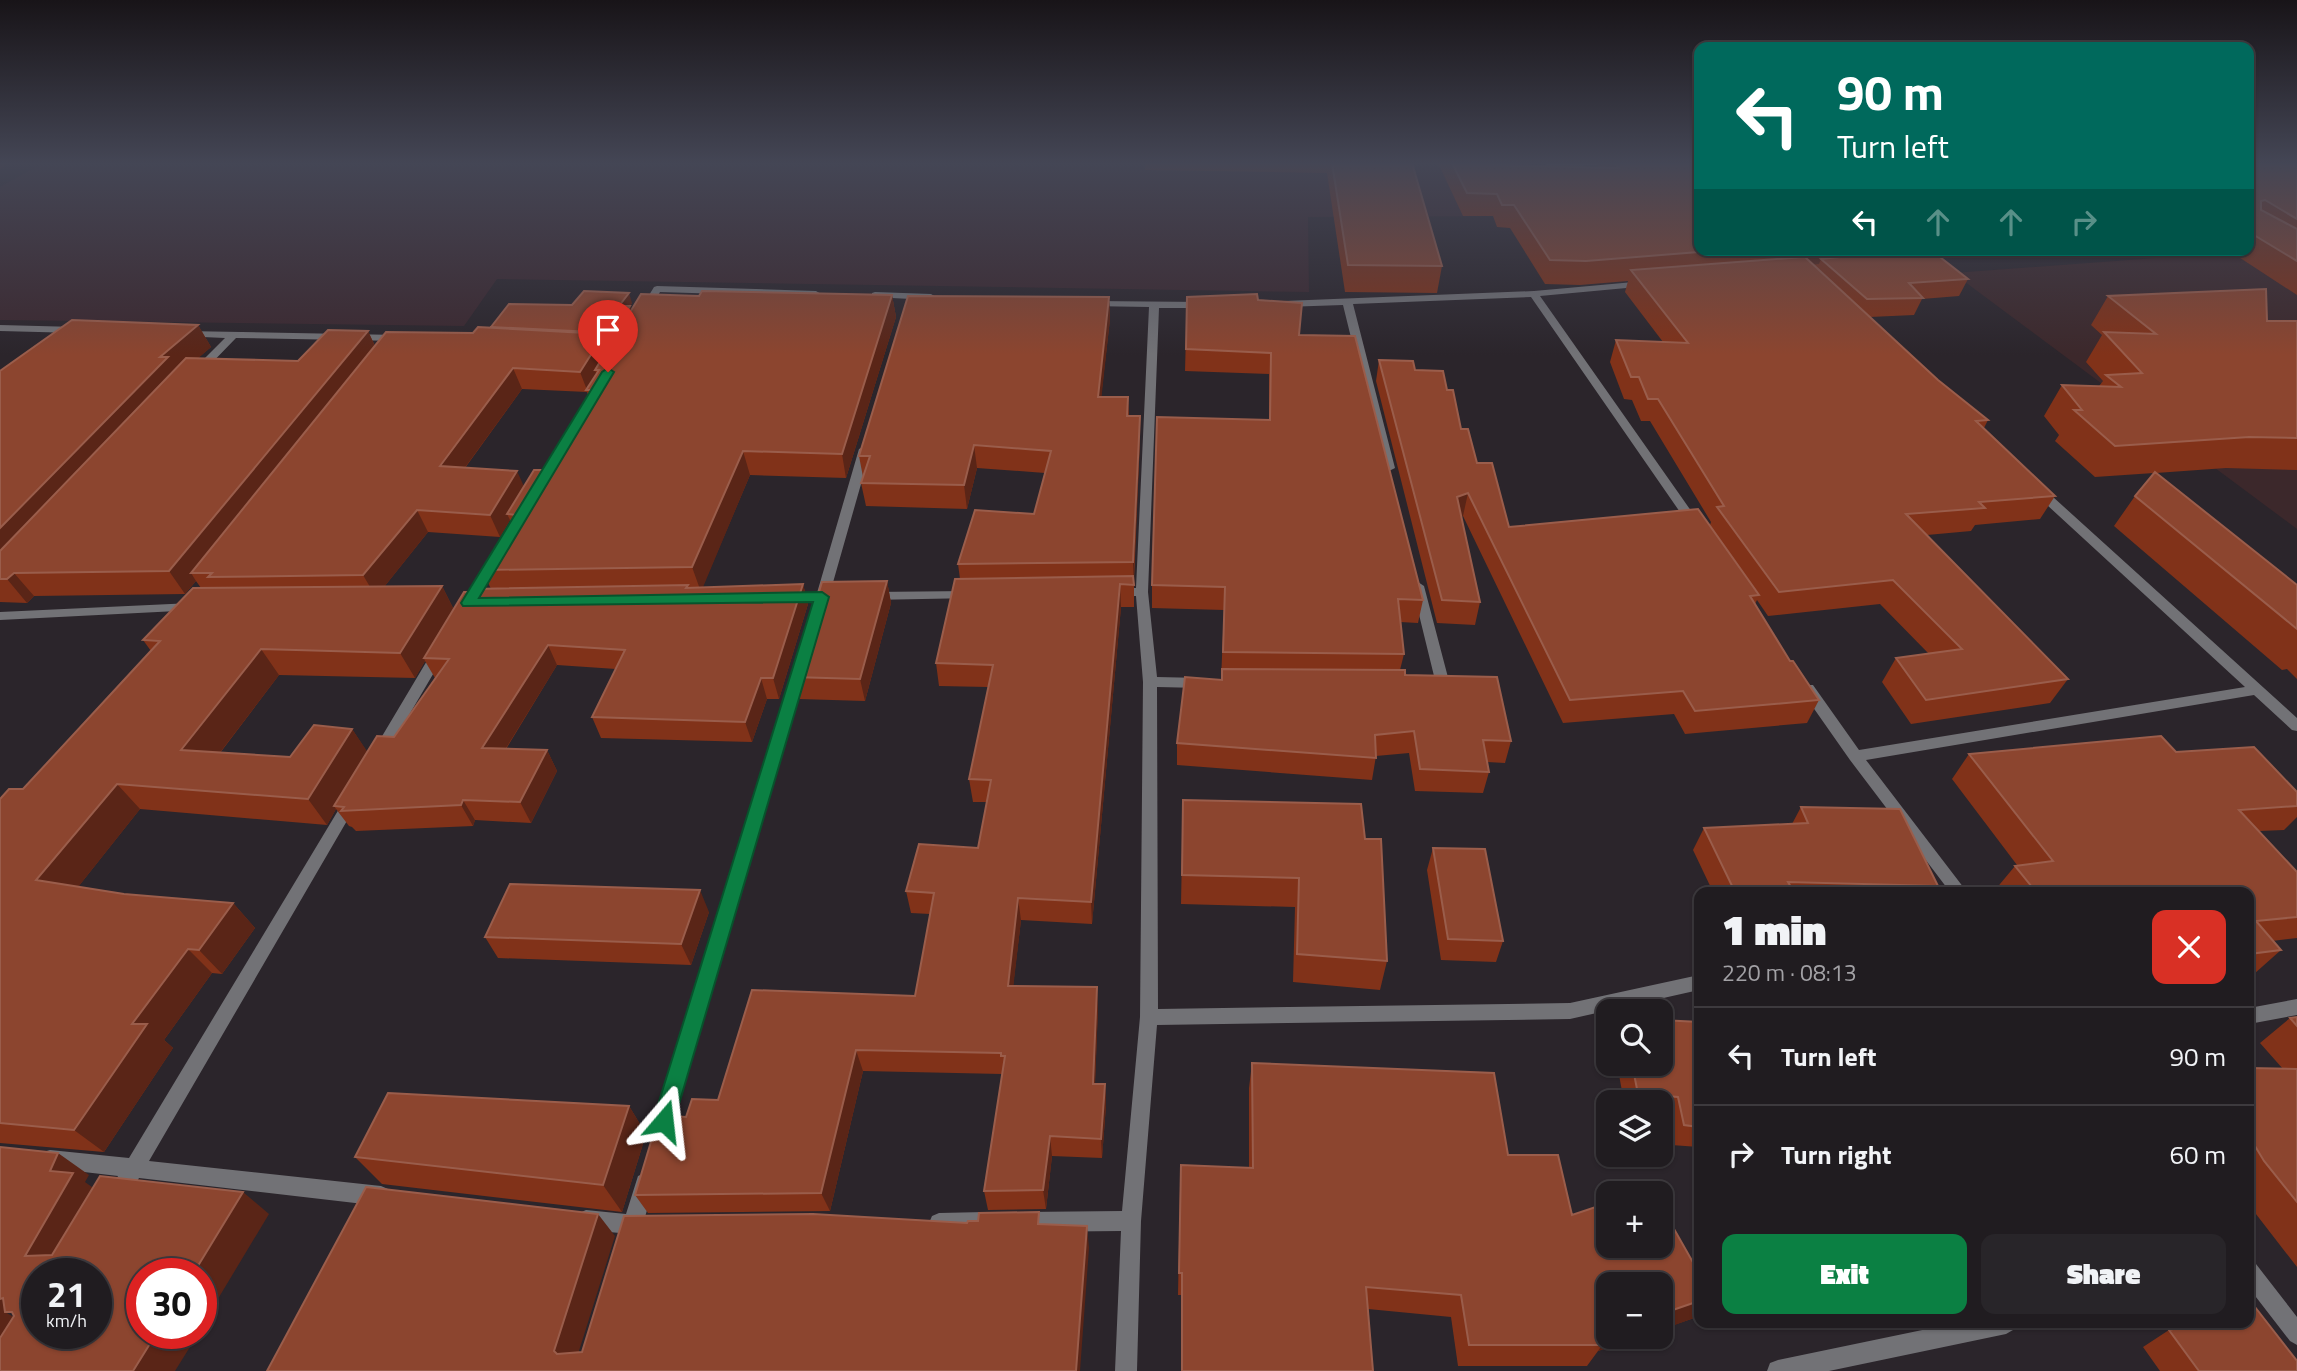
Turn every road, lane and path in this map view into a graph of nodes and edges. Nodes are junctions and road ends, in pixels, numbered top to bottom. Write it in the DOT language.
graph roads {
  1 [pos="1658,283"];
  2 [pos="830,294"];
  3 [pos="1534,294"];
  4 [pos="857,295"];
  5 [pos="937,297"];
  6 [pos="1086,303"];
  7 [pos="1348,303"];
  8 [pos="1279,304"];
  9 [pos="1209,305"];
  10 [pos="1154,306"];
  11 [pos="636,325"];
  12 [pos="0,328"];
  13 [pos="72,330"];
  14 [pos="86,331"];
  15 [pos="166,333"];
  16 [pos="232,336"];
  17 [pos="62,339"];
  18 [pos="401,342"];
  19 [pos="195,375"];
  20 [pos="872,427"];
  21 [pos="2023,476"];
  22 [pos="1394,487"];
  23 [pos="1706,542"];
  24 [pos="503,545"];
  25 [pos="1413,566"];
  26 [pos="1100,592"];
  27 [pos="1142,592"];
  28 [pos="989,594"];
  29 [pos="781,598"];
  30 [pos="820,604"];
  31 [pos="467,606"];
  32 [pos="213,607"];
  33 [pos="0,616"];
  34 [pos="447,639"];
  35 [pos="806,650"];
  36 [pos="1800,677"];
  37 [pos="1150,682"];
  38 [pos="1220,683"];
  39 [pos="1415,684"];
  40 [pos="2256,690"];
  41 [pos="2297,726"];
  42 [pos="1855,756"];
  43 [pos="1955,887"];
  44 [pos="1694,983"];
  45 [pos="2297,1007"];
  46 [pos="2254,1015"];
  47 [pos="1149,1017"];
  48 [pos="656,1145"];
  49 [pos="27,1157"];
  50 [pos="135,1167"];
  51 [pos="648,1172"];
  52 [pos="397,1198"];
  53 [pos="106,1214"];
  54 [pos="563,1217"];
  55 [pos="1131,1221"];
  56 [pos="923,1223"];
  57 [pos="660,1225"];
  58 [pos="632,1226"];
  59 [pos="624,1252"];
  60 [pos="2254,1278"];
  61 [pos="1982,1328"];
  62 [pos="2297,1334"];
  63 [pos="1126,1371"];
  64 [pos="1778,1371"];
  1 -- 3 [label="street"];
  2 -- 11 [label="street"];
  3 -- 7 [label="street"];
  3 -- 23 [label="street"];
  4 -- 5 [label="street"];
  6 -- 10 [label="street"];
  7 -- 8 [label="street"];
  7 -- 22 [label="street"];
  9 -- 10 [label="street"];
  10 -- 27 [label="street"];
  12 -- 13 [label="street"];
  13 -- 14 [label="street"];
  13 -- 17 [label="street"];
  15 -- 16 [label="street"];
  16 -- 18 [label="street"];
  16 -- 19 [label="street"];
  20 -- 30 [label="street"];
  21 -- 40 [label="street"];
  24 -- 31 [label="street"];
  25 -- 39 [label="street"];
  26 -- 27 [label="street"];
  27 -- 37 [label="street"];
  28 -- 30 [label="street"];
  29 -- 30 [label="street"];
  32 -- 33 [label="street"];
  34 -- 50 [label="street"];
  35 -- 48 [label="street"];
  36 -- 42 [label="street"];
  37 -- 38 [label="street"];
  37 -- 47 [label="street"];
  40 -- 41 [label="street"];
  40 -- 42 [label="street"];
  42 -- 43 [label="street"];
  44 -- 47 [label="street"];
  45 -- 46 [label="street"];
  47 -- 55 [label="street"];
  49 -- 50 [label="street"];
  50 -- 52 [label="street"];
  50 -- 53 [label="street"];
  51 -- 58 [label="street"];
  54 -- 58 [label="street"];
  55 -- 56 [label="street"];
  55 -- 63 [label="street"];
  57 -- 58 [label="street"];
  58 -- 59 [label="street"];
  60 -- 62 [label="street"];
  61 -- 64 [label="street"];
}
